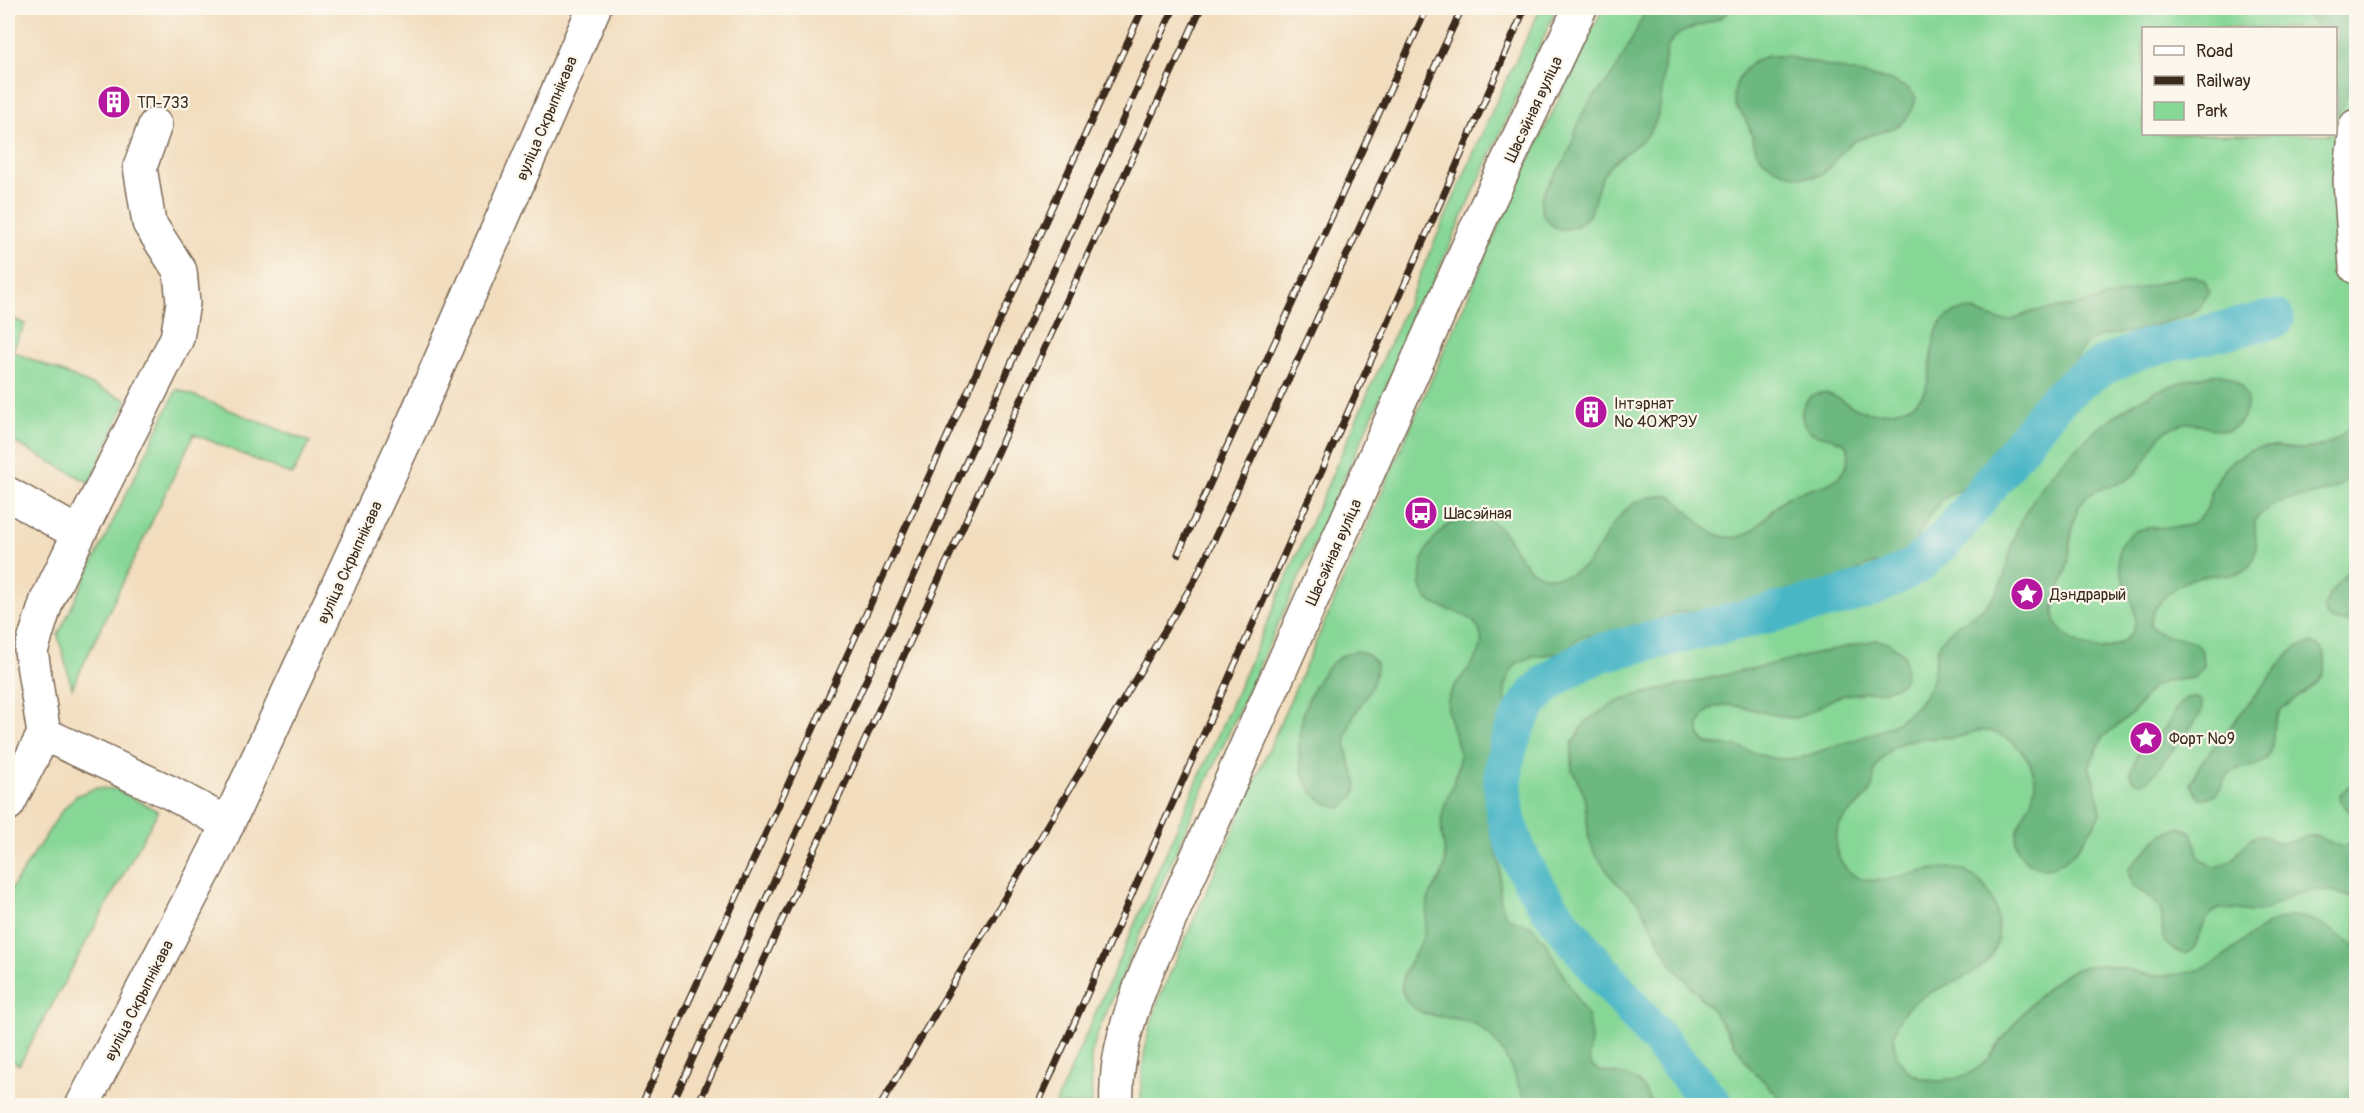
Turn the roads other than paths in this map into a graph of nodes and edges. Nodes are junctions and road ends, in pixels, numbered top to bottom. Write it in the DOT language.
graph roads {
  1 [pos="594,8"];
  2 [pos="1580,8"];
  3 [pos="155,125"];
  4 [pos="2356,126"];
  5 [pos="2356,267"];
  6 [pos="8,494"];
  7 [pos="79,534"];
  8 [pos="44,734"];
  9 [pos="8,804"];
  10 [pos="228,824"];
  11 [pos="81,1106"];
  12 [pos="1117,1106"];
  1 -- 10 [label="street, вуліца Скрыпнікава"];
  2 -- 12 [label="street, Шасэйная вуліца"];
  3 -- 7 [label="street"];
  4 -- 5 [label="street"];
  6 -- 7 [label="street"];
  7 -- 8 [label="street"];
  8 -- 9 [label="street"];
  8 -- 10 [label="street"];
  10 -- 11 [label="street, вуліца Скрыпнікава"];
}
